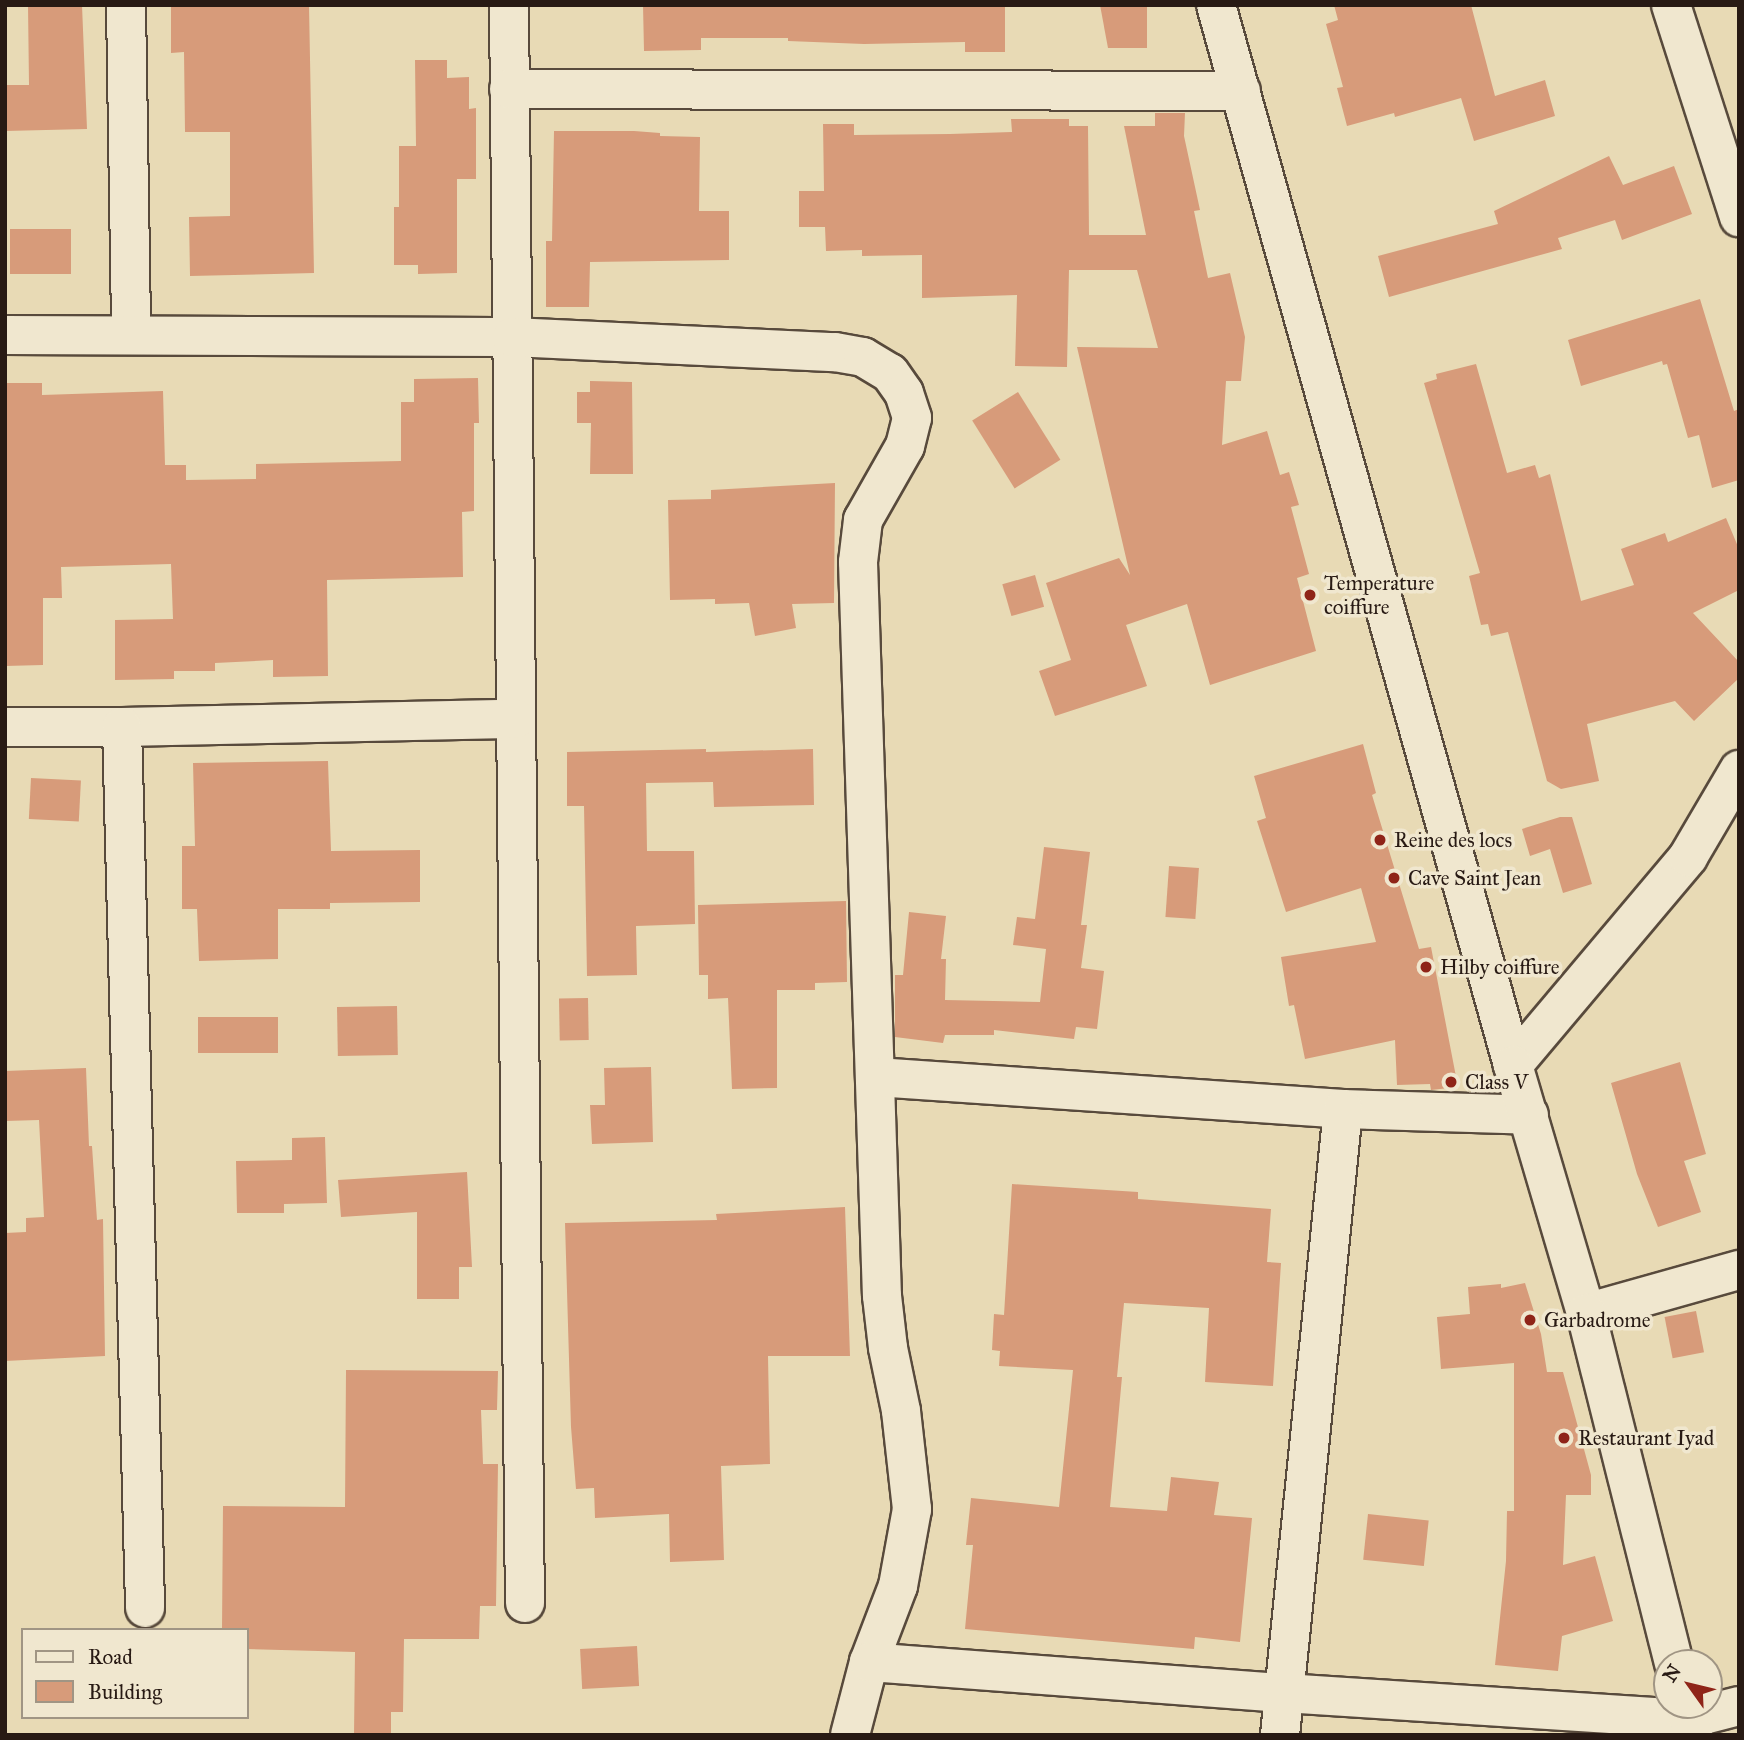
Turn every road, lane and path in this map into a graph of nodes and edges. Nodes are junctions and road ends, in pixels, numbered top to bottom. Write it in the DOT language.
graph roads {
  1 [pos="126,5"];
  2 [pos="509,5"];
  3 [pos="1216,5"];
  4 [pos="1671,5"];
  5 [pos="509,89"];
  6 [pos="1241,92"];
  7 [pos="1739,217"];
  8 [pos="131,334"];
  9 [pos="5,335"];
  10 [pos="512,337"];
  11 [pos="516,719"];
  12 [pos="5,727"];
  13 [pos="122,727"];
  14 [pos="1739,770"];
  15 [pos="1513,1065"];
  16 [pos="876,1077"];
  17 [pos="1342,1109"];
  18 [pos="1529,1115"];
  19 [pos="1739,1270"];
  20 [pos="1586,1313"];
  21 [pos="525,1603"];
  22 [pos="145,1608"];
  23 [pos="1670,1649"];
  24 [pos="869,1662"];
  25 [pos="1284,1693"];
  26 [pos="1739,1706"];
  27 [pos="1689,1720"];
  28 [pos="850,1735"];
  29 [pos="1280,1735"];
  1 -- 8 [label="street"];
  2 -- 5 [label="street"];
  3 -- 6 [label="street"];
  4 -- 7 [label="street"];
  5 -- 6 [label="street"];
  5 -- 10 [label="street"];
  6 -- 15 [label="street"];
  8 -- 9 [label="street"];
  8 -- 10 [label="street"];
  10 -- 11 [label="street"];
  10 -- 16 [label="street"];
  11 -- 13 [label="street"];
  11 -- 21 [label="street"];
  12 -- 13 [label="street"];
  13 -- 22 [label="street"];
  14 -- 15 [label="street"];
  15 -- 18 [label="street"];
  16 -- 17 [label="street"];
  16 -- 24 [label="street"];
  17 -- 18 [label="street"];
  17 -- 25 [label="street"];
  18 -- 20 [label="street"];
  19 -- 20 [label="street"];
  20 -- 23 [label="street"];
  24 -- 25 [label="street"];
  24 -- 28 [label="street"];
  25 -- 27 [label="street"];
  25 -- 29 [label="street"];
  26 -- 27 [label="street"];
}
